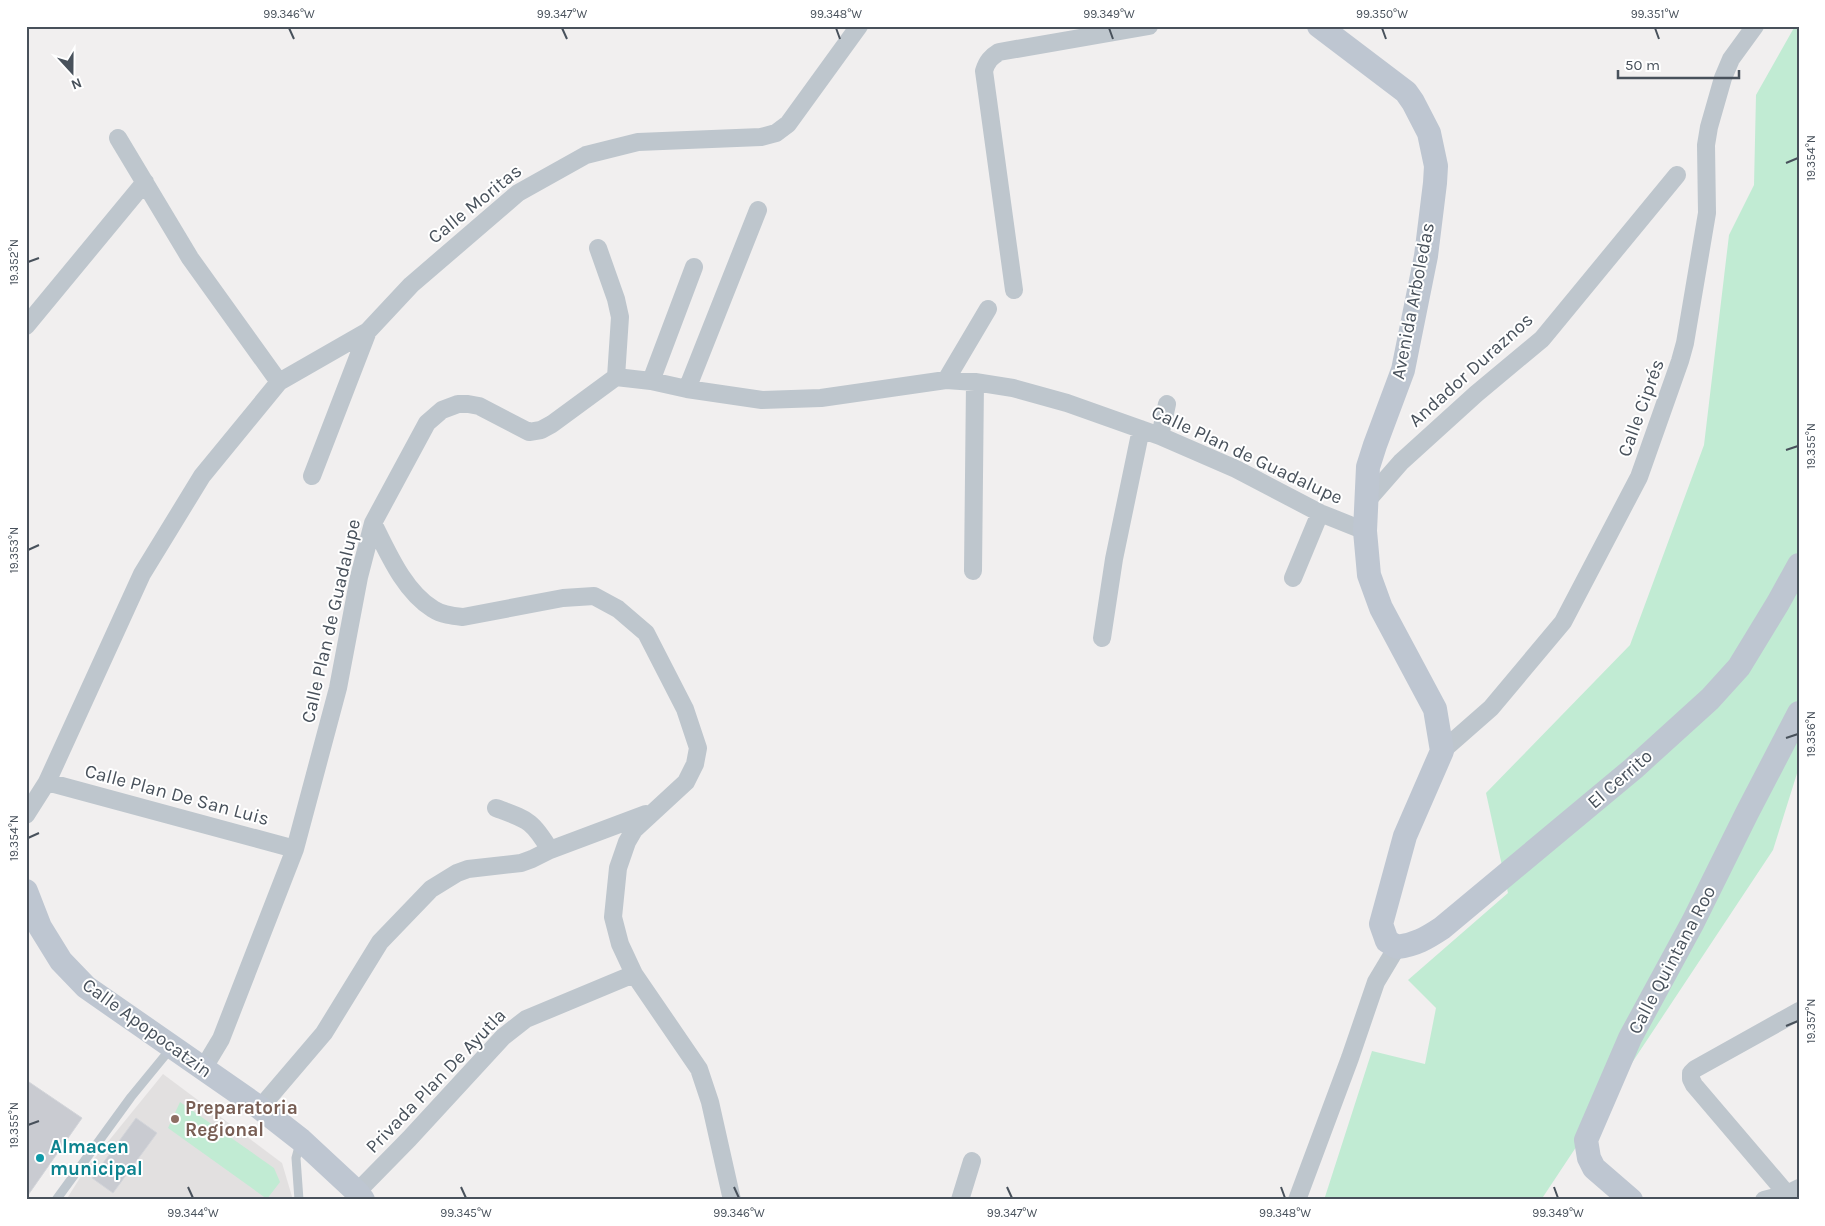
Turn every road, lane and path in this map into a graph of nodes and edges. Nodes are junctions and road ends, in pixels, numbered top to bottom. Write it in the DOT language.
graph roads {
  1 [pos="859,26"];
  2 [pos="1149,26"];
  3 [pos="1319,26"];
  4 [pos="1755,26"];
  5 [pos="118,138"];
  6 [pos="1677,175"];
  7 [pos="145,182"];
  8 [pos="758,210"];
  9 [pos="598,248"];
  10 [pos="694,267"];
  11 [pos="1014,290"];
  12 [pos="988,309"];
  13 [pos="26,326"];
  14 [pos="368,331"];
  15 [pos="616,377"];
  16 [pos="946,380"];
  17 [pos="651,381"];
  18 [pos="279,382"];
  19 [pos="975,382"];
  20 [pos="687,389"];
  21 [pos="1167,404"];
  22 [pos="1141,429"];
  23 [pos="1160,436"];
  24 [pos="312,476"];
  25 [pos="1366,502"];
  26 [pos="1320,513"];
  27 [pos="373,523"];
  28 [pos="1365,531"];
  29 [pos="1799,565"];
  30 [pos="973,571"];
  31 [pos="1293,578"];
  32 [pos="1102,638"];
  33 [pos="1799,713"];
  34 [pos="1442,752"];
  35 [pos="47,782"];
  36 [pos="496,808"];
  37 [pos="655,810"];
  38 [pos="26,815"];
  39 [pos="296,849"];
  40 [pos="550,850"];
  41 [pos="26,891"];
  42 [pos="1397,947"];
  43 [pos="634,974"];
  44 [pos="1799,1011"];
  45 [pos="172,1047"];
  46 [pos="202,1069"];
  47 [pos="260,1108"];
  48 [pos="301,1140"];
  49 [pos="972,1161"];
  50 [pos="1793,1191"];
  51 [pos="360,1196"];
  52 [pos="56,1200"];
  53 [pos="299,1200"];
  54 [pos="732,1200"];
  55 [pos="960,1200"];
  56 [pos="1297,1200"];
  57 [pos="1631,1200"];
  58 [pos="1764,1200"];
  1 -- 14 [label="street, Calle Moritas"];
  2 -- 11 [label="street"];
  3 -- 25 [label="main road, Avenida Arboledas"];
  4 -- 34 [label="street, Calle Ciprés"];
  5 -- 7 [label="street"];
  6 -- 25 [label="street, Andador Duraznos"];
  7 -- 13 [label="street"];
  7 -- 18 [label="street"];
  8 -- 20 [label="street"];
  9 -- 15 [label="street"];
  10 -- 17 [label="street"];
  12 -- 16 [label="street"];
  14 -- 18 [label="street, Calle Moritas"];
  14 -- 24 [label="street"];
  15 -- 17 [label="street, Calle Plan de Guadalupe"];
  15 -- 27 [label="street, Calle Plan de Guadalupe"];
  16 -- 19 [label="street, Calle Plan de Guadalupe"];
  16 -- 20 [label="street, Calle Plan de Guadalupe"];
  17 -- 20 [label="street, Calle Plan de Guadalupe"];
  18 -- 35 [label="street"];
  19 -- 22 [label="street, Calle Plan de Guadalupe"];
  19 -- 30 [label="street"];
  21 -- 23 [label="street"];
  22 -- 23 [label="street, Calle Plan de Guadalupe"];
  22 -- 32 [label="street"];
  23 -- 26 [label="street, Calle Plan de Guadalupe"];
  25 -- 28 [label="main road, Avenida Arboledas"];
  26 -- 28 [label="street, Calle Plan de Guadalupe"];
  26 -- 31 [label="street"];
  27 -- 37 [label="street"];
  27 -- 39 [label="street, Calle Plan de Guadalupe"];
  28 -- 34 [label="main road, Avenida Arboledas"];
  29 -- 42 [label="main road, El Cerrito"];
  33 -- 57 [label="main road, Calle Quintana Roo"];
  34 -- 42 [label="main road"];
  35 -- 38 [label="street"];
  35 -- 39 [label="street, Calle Plan De San Luis"];
  36 -- 40 [label="street"];
  37 -- 40 [label="street"];
  37 -- 43 [label="street"];
  39 -- 46 [label="street, Calle Plan de Guadalupe"];
  40 -- 47 [label="street"];
  41 -- 45 [label="main road, Calle Apopocatzin"];
  42 -- 56 [label="street"];
  43 -- 51 [label="street, Privada Plan De Ayutla"];
  43 -- 54 [label="street"];
  44 -- 50 [label="street"];
  45 -- 46 [label="main road, Calle Apopocatzin"];
  45 -- 52 [label="lane"];
  46 -- 47 [label="main road, Calle Apopocatzin"];
  47 -- 48 [label="main road, Calle Apopocatzin"];
  48 -- 51 [label="main road, Calle Apopocatzin"];
  48 -- 53 [label="lane"];
  49 -- 55 [label="street"];
  50 -- 58 [label="street"];
}
